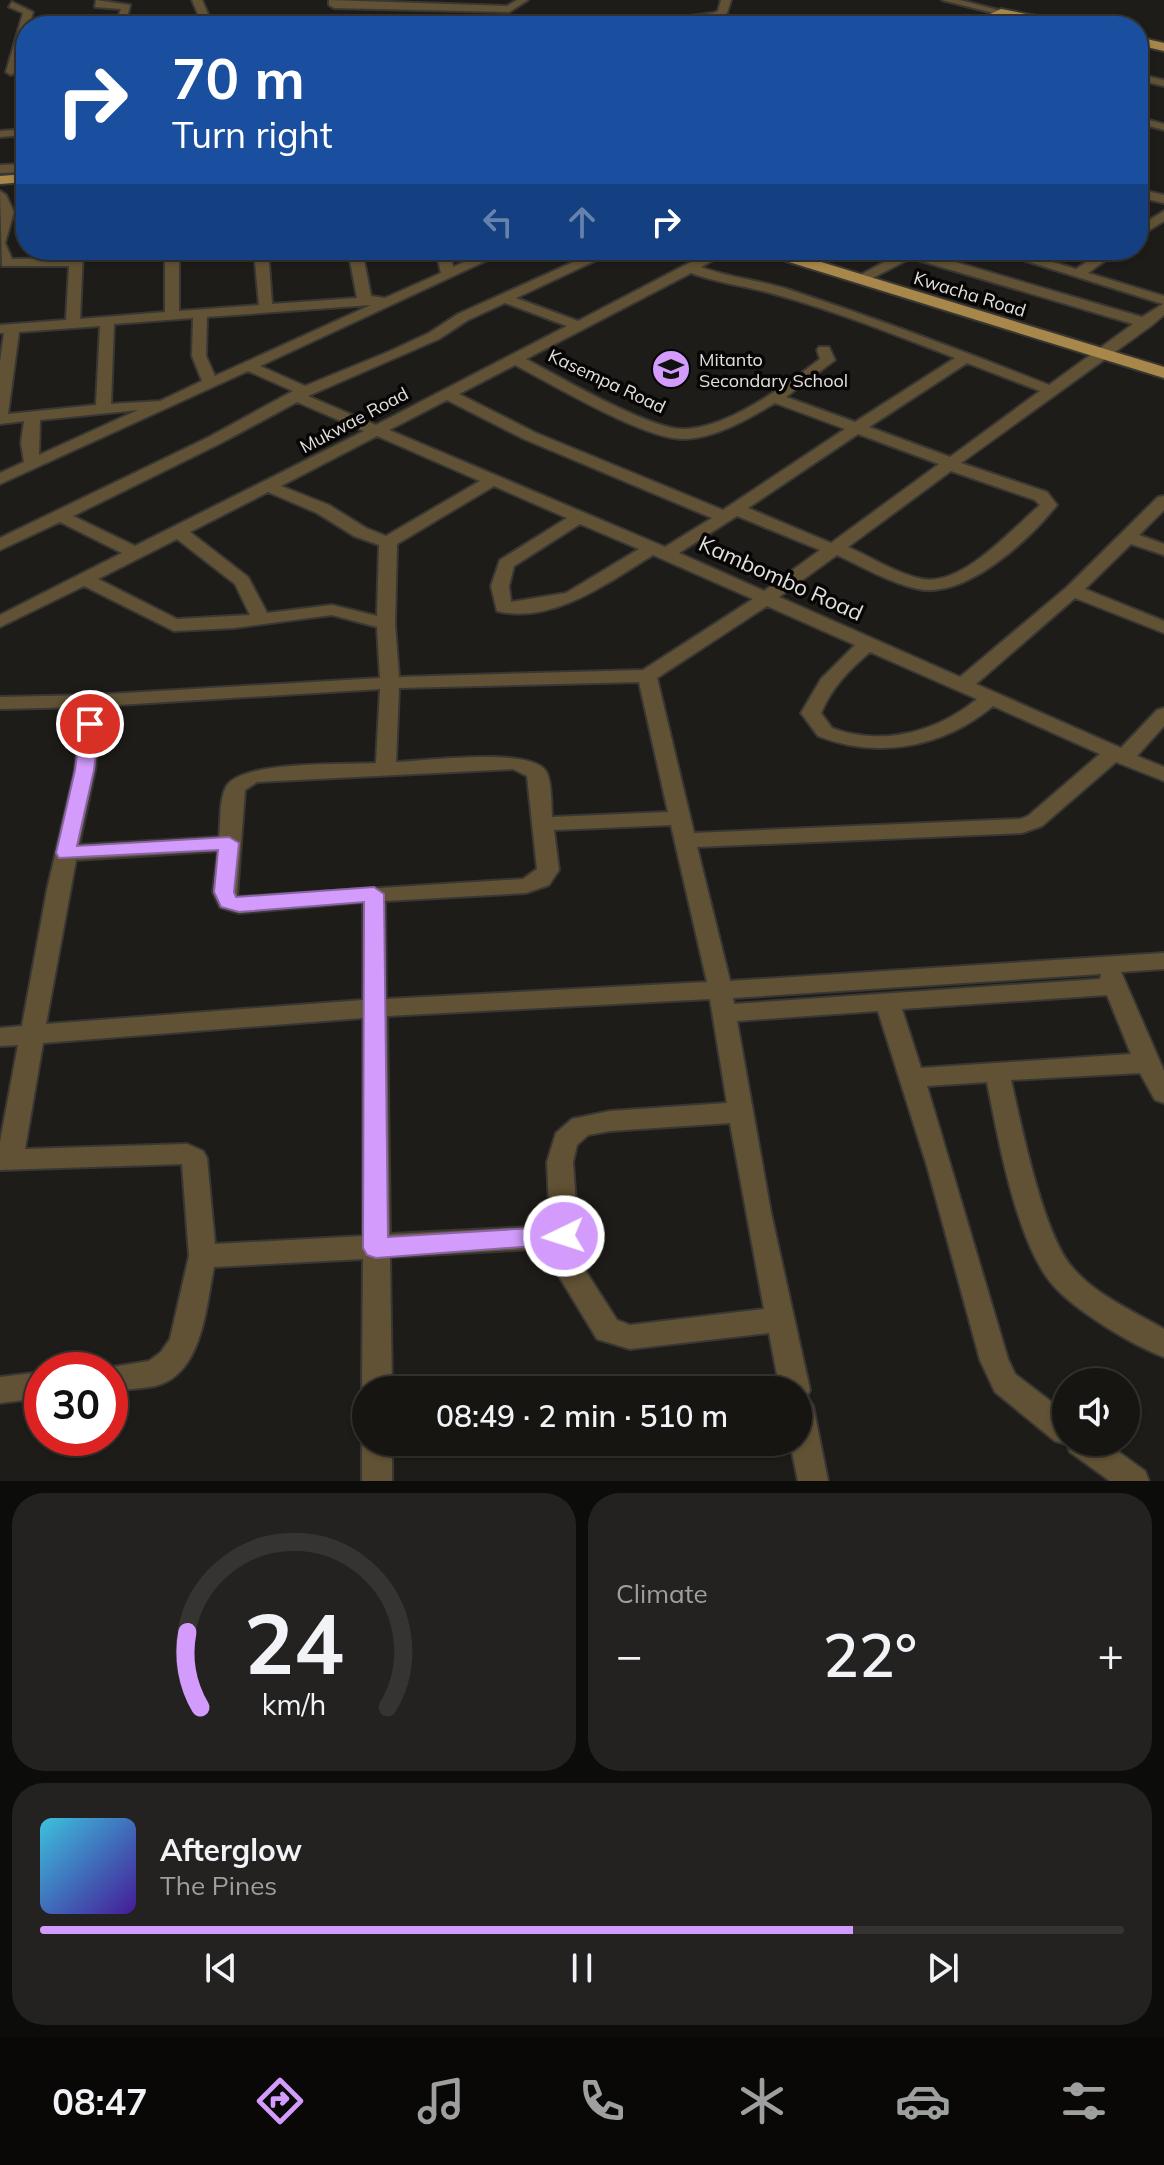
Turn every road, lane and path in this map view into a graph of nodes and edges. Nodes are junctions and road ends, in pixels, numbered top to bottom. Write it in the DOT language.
graph roads {
  1 [pos="101,0"];
  2 [pos="334,0"];
  3 [pos="523,0"];
  4 [pos="726,0"];
  5 [pos="947,0"];
  6 [pos="12,5"];
  7 [pos="1001,12"];
  8 [pos="27,16"];
  9 [pos="124,16"];
  10 [pos="715,16"];
  11 [pos="992,16"];
  12 [pos="1020,16"];
  13 [pos="16,45"];
  14 [pos="6,72"];
  15 [pos="2,134"];
  16 [pos="0,148"];
  17 [pos="1,202"];
  18 [pos="0,243"];
  19 [pos="36,260"];
  20 [pos="75,260"];
  21 [pos="172,260"];
  22 [pos="262,260"];
  23 [pos="357,260"];
  24 [pos="445,260"];
  25 [pos="480,260"];
  26 [pos="588,260"];
  27 [pos="705,260"];
  28 [pos="797,260"];
  29 [pos="892,260"];
  30 [pos="932,260"];
  31 [pos="1043,260"];
  32 [pos="1098,260"];
  33 [pos="690,268"];
  34 [pos="1079,273"];
  35 [pos="448,275"];
  36 [pos="858,280"];
  37 [pos="396,298"];
  38 [pos="503,298"];
  39 [pos="1164,300"];
  40 [pos="365,301"];
  41 [pos="1164,308"];
  42 [pos="266,311"];
  43 [pos="172,314"];
  44 [pos="200,315"];
  45 [pos="107,319"];
  46 [pos="73,321"];
  47 [pos="1146,323"];
  48 [pos="579,326"];
  49 [pos="6,329"];
  50 [pos="824,350"];
  51 [pos="1100,355"];
  52 [pos="966,357"];
  53 [pos="514,359"];
  54 [pos="250,367"];
  55 [pos="3,373"];
  56 [pos="1164,373"];
  57 [pos="210,382"];
  58 [pos="1050,390"];
  59 [pos="300,394"];
  60 [pos="447,394"];
  61 [pos="772,397"];
  62 [pos="173,402"];
  63 [pos="103,409"];
  64 [pos="33,416"];
  65 [pos="0,417"];
  66 [pos="857,429"];
  67 [pos="376,432"];
  68 [pos="949,463"];
  69 [pos="32,465"];
  70 [pos="0,479"];
  71 [pos="491,481"];
  72 [pos="268,486"];
  73 [pos="1164,501"];
  74 [pos="730,513"];
  75 [pos="61,516"];
  76 [pos="576,519"];
  77 [pos="177,530"];
  78 [pos="1128,537"];
  79 [pos="388,542"];
  80 [pos="0,545"];
  81 [pos="833,548"];
  82 [pos="1164,550"];
  83 [pos="658,552"];
  84 [pos="135,553"];
  85 [pos="84,579"];
  86 [pos="1073,591"];
  87 [pos="765,599"];
  88 [pos="261,619"];
  89 [pos="0,622"];
  90 [pos="386,624"];
  91 [pos="1164,627"];
  92 [pos="869,643"];
  93 [pos="647,676"];
  94 [pos="390,683"];
  95 [pos="963,685"];
  96 [pos="991,698"];
  97 [pos="92,701"];
  98 [pos="0,703"];
  99 [pos="1164,714"];
  100 [pos="1119,755"];
  101 [pos="386,767"];
  102 [pos="1164,775"];
  103 [pos="542,824"];
  104 [pos="684,829"];
  105 [pos="229,843"];
  106 [pos="66,853"];
  107 [pos="374,894"];
  108 [pos="1164,961"];
  109 [pos="1111,975"];
  110 [pos="808,996"];
  111 [pos="887,1001"];
  112 [pos="722,1002"];
  113 [pos="374,1008"];
  114 [pos="32,1035"];
  115 [pos="0,1037"];
  116 [pos="1147,1063"];
  117 [pos="997,1072"];
  118 [pos="912,1078"];
  119 [pos="1164,1093"];
  120 [pos="741,1112"];
  121 [pos="5,1159"];
  122 [pos="564,1236"];
  123 [pos="376,1248"];
  124 [pos="203,1256"];
  125 [pos="780,1319"];
  126 [pos="1164,1344"];
  127 [pos="128,1376"];
  128 [pos="377,1376"];
  129 [pos="792,1376"];
  130 [pos="24,1387"];
  131 [pos="0,1390"];
  132 [pos="1052,1420"];
  133 [pos="377,1456"];
  134 [pos="808,1456"];
  135 [pos="1100,1456"];
  136 [pos="377,1481"];
  137 [pos="813,1481"];
  138 [pos="1134,1481"];
  1 -- 9 [label="street"];
  2 -- 3 [label="street"];
  4 -- 10 [label="street"];
  5 -- 7 [label="street"];
  6 -- 8 [label="street"];
  7 -- 11 [label="main road"];
  7 -- 12 [label="main road"];
  13 -- 14 [label="street"];
  15 -- 16 [label="street"];
  17 -- 18 [label="street"];
  18 -- 19 [label="street"];
  20 -- 46 [label="street"];
  21 -- 43 [label="street"];
  22 -- 42 [label="street"];
  23 -- 40 [label="street"];
  24 -- 35 [label="street"];
  25 -- 35 [label="street"];
  26 -- 38 [label="street"];
  27 -- 33 [label="street, Mukwae Road"];
  28 -- 36 [label="main road, Kwacha Road"];
  29 -- 36 [label="street"];
  30 -- 47 [label="street"];
  31 -- 34 [label="street"];
  32 -- 34 [label="street"];
  33 -- 48 [label="street, Mukwae Road"];
  33 -- 52 [label="street"];
  34 -- 39 [label="street"];
  35 -- 37 [label="street"];
  36 -- 51 [label="main road, Kwacha Road"];
  37 -- 40 [label="street"];
  37 -- 54 [label="street"];
  38 -- 48 [label="street"];
  38 -- 59 [label="street"];
  40 -- 42 [label="street"];
  41 -- 47 [label="street"];
  42 -- 44 [label="street"];
  43 -- 44 [label="street"];
  43 -- 45 [label="street"];
  44 -- 57 [label="street"];
  45 -- 46 [label="street"];
  45 -- 63 [label="street"];
  46 -- 49 [label="street"];
  47 -- 51 [label="street"];
  48 -- 53 [label="street, Mukwae Road"];
  49 -- 55 [label="street"];
  50 -- 61 [label="street, Kasempa Road"];
  51 -- 56 [label="main road, Kwacha Road"];
  51 -- 58 [label="street"];
  52 -- 58 [label="street"];
  52 -- 66 [label="street"];
  53 -- 60 [label="street, Mukwae Road"];
  53 -- 61 [label="street, Kasempa Road"];
  54 -- 57 [label="street"];
  54 -- 59 [label="street, Kambombo Road"];
  55 -- 65 [label="street"];
  57 -- 62 [label="street"];
  58 -- 68 [label="street"];
  59 -- 67 [label="street, Kambombo Road"];
  59 -- 75 [label="street"];
  60 -- 67 [label="street, Mukwae Road"];
  60 -- 74 [label="street"];
  61 -- 66 [label="street"];
  62 -- 63 [label="street"];
  62 -- 69 [label="street"];
  63 -- 64 [label="street"];
  64 -- 65 [label="street"];
  64 -- 69 [label="street"];
  66 -- 68 [label="street"];
  66 -- 74 [label="street"];
  67 -- 71 [label="street, Kambombo Road"];
  67 -- 72 [label="street, Mukwae Road"];
  68 -- 81 [label="street"];
  68 -- 81 [label="street"];
  69 -- 70 [label="street"];
  71 -- 76 [label="street, Kambombo Road"];
  71 -- 79 [label="street"];
  72 -- 77 [label="street, Mukwae Road"];
  72 -- 79 [label="street"];
  73 -- 78 [label="street"];
  74 -- 81 [label="street"];
  74 -- 83 [label="street"];
  75 -- 80 [label="street"];
  75 -- 84 [label="street"];
  76 -- 83 [label="street, Kambombo Road"];
  76 -- 83 [label="street"];
  77 -- 84 [label="street, Mukwae Road"];
  77 -- 88 [label="street"];
  78 -- 82 [label="street"];
  78 -- 86 [label="street"];
  79 -- 90 [label="street"];
  81 -- 87 [label="street"];
  83 -- 87 [label="street, Kambombo Road"];
  84 -- 85 [label="street, Mukwae Road"];
  85 -- 88 [label="street"];
  85 -- 89 [label="street, Mukwae Road"];
  86 -- 91 [label="street"];
  86 -- 95 [label="street"];
  87 -- 92 [label="street, Kambombo Road"];
  87 -- 93 [label="street"];
  88 -- 90 [label="street"];
  90 -- 94 [label="street"];
  92 -- 95 [label="street, Kambombo Road"];
  92 -- 96 [label="street"];
  93 -- 94 [label="street"];
  93 -- 104 [label="street"];
  94 -- 97 [label="street"];
  94 -- 101 [label="street"];
  95 -- 96 [label="street, Kambombo Road"];
  96 -- 100 [label="street, Kambombo Road"];
  97 -- 98 [label="street"];
  97 -- 106 [label="street"];
  99 -- 100 [label="street"];
  100 -- 102 [label="street, Kambombo Road"];
  100 -- 104 [label="street"];
  101 -- 103 [label="street"];
  101 -- 105 [label="street"];
  103 -- 104 [label="street"];
  103 -- 107 [label="street"];
  104 -- 112 [label="street"];
  105 -- 106 [label="street"];
  105 -- 107 [label="street"];
  106 -- 114 [label="street"];
  107 -- 113 [label="street"];
  108 -- 109 [label="street"];
  109 -- 110 [label="street"];
  109 -- 111 [label="street"];
  109 -- 116 [label="street"];
  110 -- 111 [label="street"];
  110 -- 112 [label="street"];
  111 -- 118 [label="street"];
  112 -- 113 [label="street"];
  112 -- 120 [label="street"];
  113 -- 114 [label="street"];
  113 -- 123 [label="street"];
  114 -- 115 [label="street"];
  114 -- 121 [label="street"];
  116 -- 117 [label="street"];
  116 -- 119 [label="street"];
  117 -- 118 [label="street"];
  117 -- 126 [label="street"];
  118 -- 132 [label="street"];
  120 -- 122 [label="street"];
  120 -- 125 [label="street"];
  121 -- 124 [label="street"];
  122 -- 123 [label="street"];
  122 -- 125 [label="street"];
  123 -- 124 [label="street"];
  123 -- 128 [label="street"];
  124 -- 127 [label="street"];
  125 -- 129 [label="street"];
  130 -- 131 [label="street"];
  133 -- 136 [label="street"];
  134 -- 137 [label="street"];
  135 -- 138 [label="street"];
}
